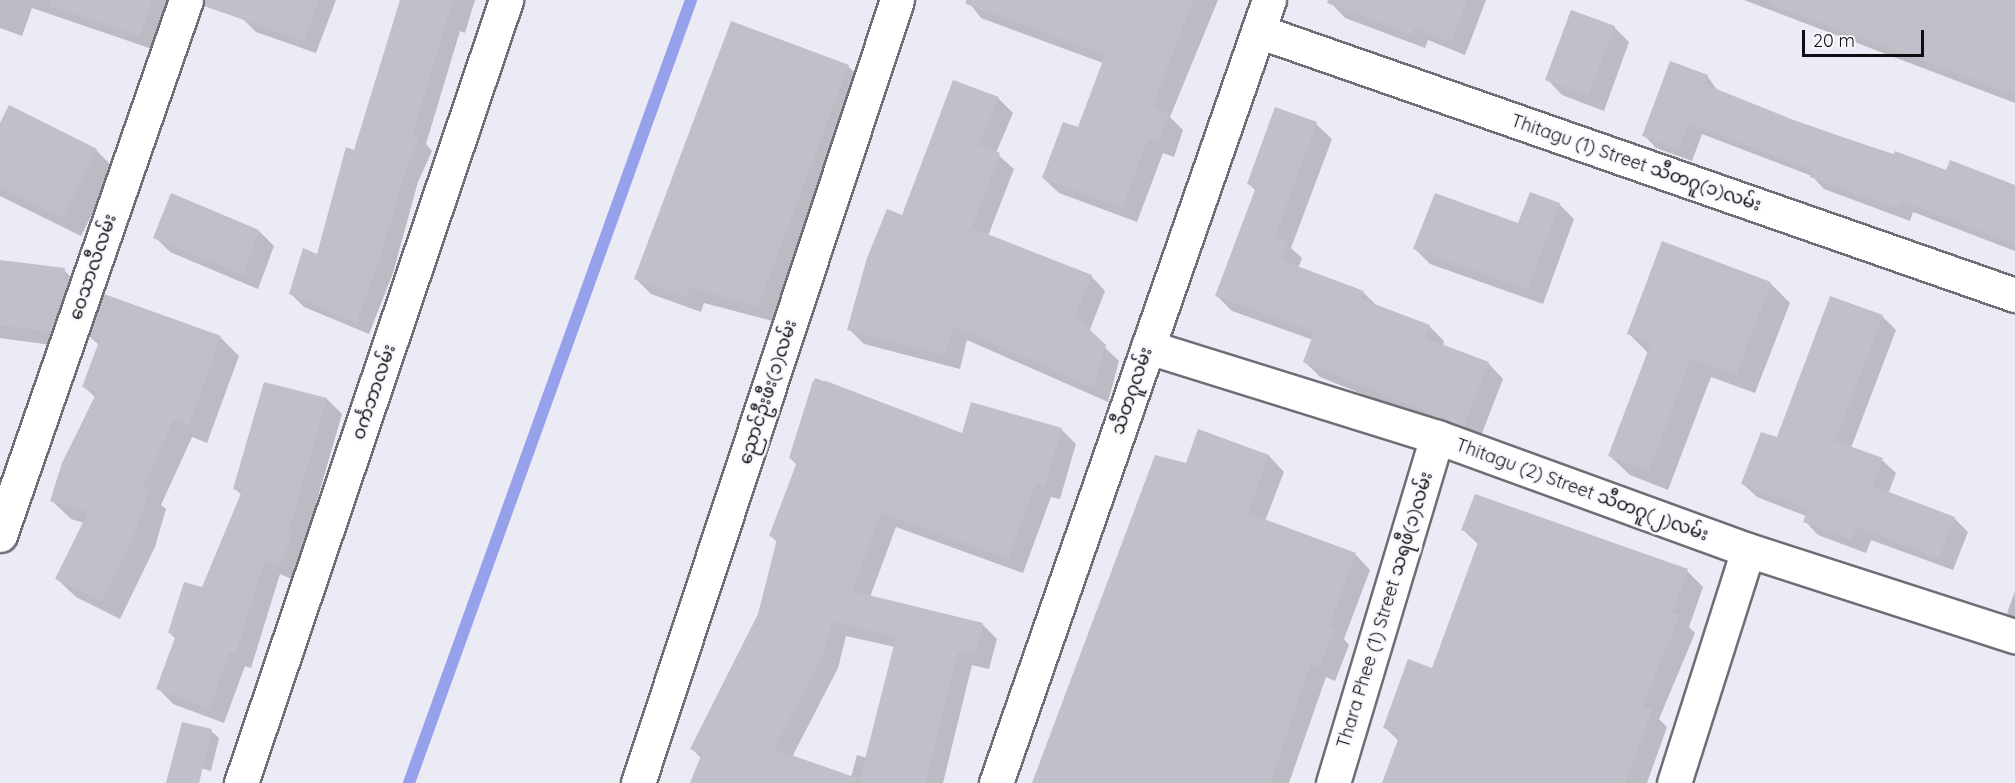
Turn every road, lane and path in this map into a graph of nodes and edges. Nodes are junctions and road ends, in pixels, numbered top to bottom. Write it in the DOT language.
graph roads {
  1 [pos="186,0"];
  2 [pos="506,0"];
  3 [pos="897,0"];
  4 [pos="1269,0"];
  5 [pos="1258,31"];
  6 [pos="2015,295"];
  7 [pos="1148,347"];
  8 [pos="1437,437"];
  9 [pos="0,535"];
  10 [pos="1748,550"];
  11 [pos="2015,636"];
  12 [pos="241,783"];
  13 [pos="638,783"];
  14 [pos="996,783"];
  15 [pos="1333,783"];
  16 [pos="1674,783"];
  1 -- 9 [label="street, ဝေသာလီလမ်း"];
  2 -- 12 [label="street, ဝင်္ကဘာလမ်း"];
  3 -- 13 [label="street, ညောင်ဦးဖီး(၁)လမ်း"];
  4 -- 5 [label="street, သီတဂူလမ်း"];
  5 -- 6 [label="street, Thitagu (1) Street သီတဂူ(၁)လမ်း"];
  5 -- 7 [label="street, သီတဂူလမ်း"];
  7 -- 8 [label="street, Thitagu (2) Street သီတဂူ(၂)လမ်း"];
  7 -- 14 [label="street, သီတဂူလမ်း"];
  8 -- 10 [label="street, Thitagu (2) Street သီတဂူ(၂)လမ်း"];
  8 -- 15 [label="street, Thara Phee (1) Street သရဖီ(၁)လမ်း"];
  10 -- 11 [label="street, Thitagu (2) Street သီတဂူ(၂)လမ်း"];
  10 -- 16 [label="street"];
}
